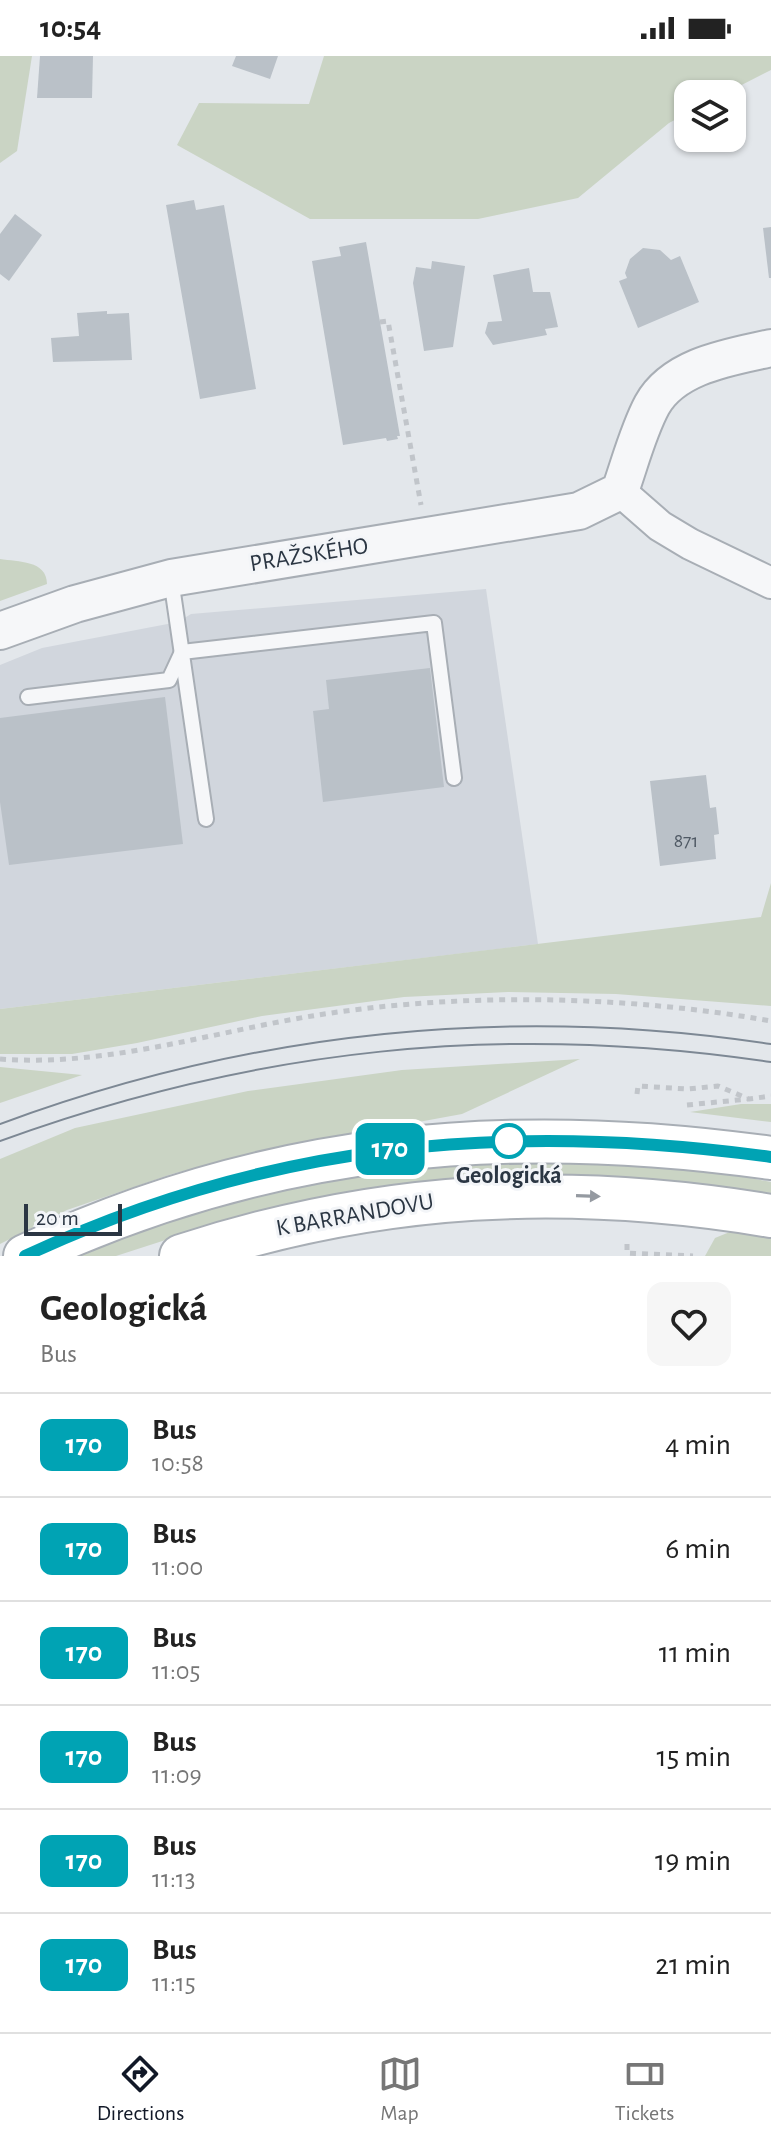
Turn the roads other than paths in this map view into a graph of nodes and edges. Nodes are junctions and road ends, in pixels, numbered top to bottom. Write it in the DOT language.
graph roads {
  1 [pos="771,348"];
  2 [pos="620,491"];
  3 [pos="171,578"];
  4 [pos="771,583"];
  5 [pos="0,631"];
  6 [pos="182,652"];
  7 [pos="28,697"];
  8 [pos="454,778"];
  9 [pos="206,819"];
  10 [pos="771,1158"];
  11 [pos="771,1216"];
  12 [pos="25,1256"];
  13 [pos="181,1256"];
  1 -- 2 [label="street"];
  2 -- 3 [label="street, PRAŽSKÉHO"];
  2 -- 4 [label="street"];
  3 -- 5 [label="street, PRAŽSKÉHO"];
  3 -- 6 [label="lane"];
  6 -- 7 [label="lane"];
  6 -- 8 [label="lane"];
  6 -- 9 [label="lane"];
  10 -- 12 [label="main road"];
  13 -- 11 [label="main road, K BARRANDOVU, one-way"];
}
